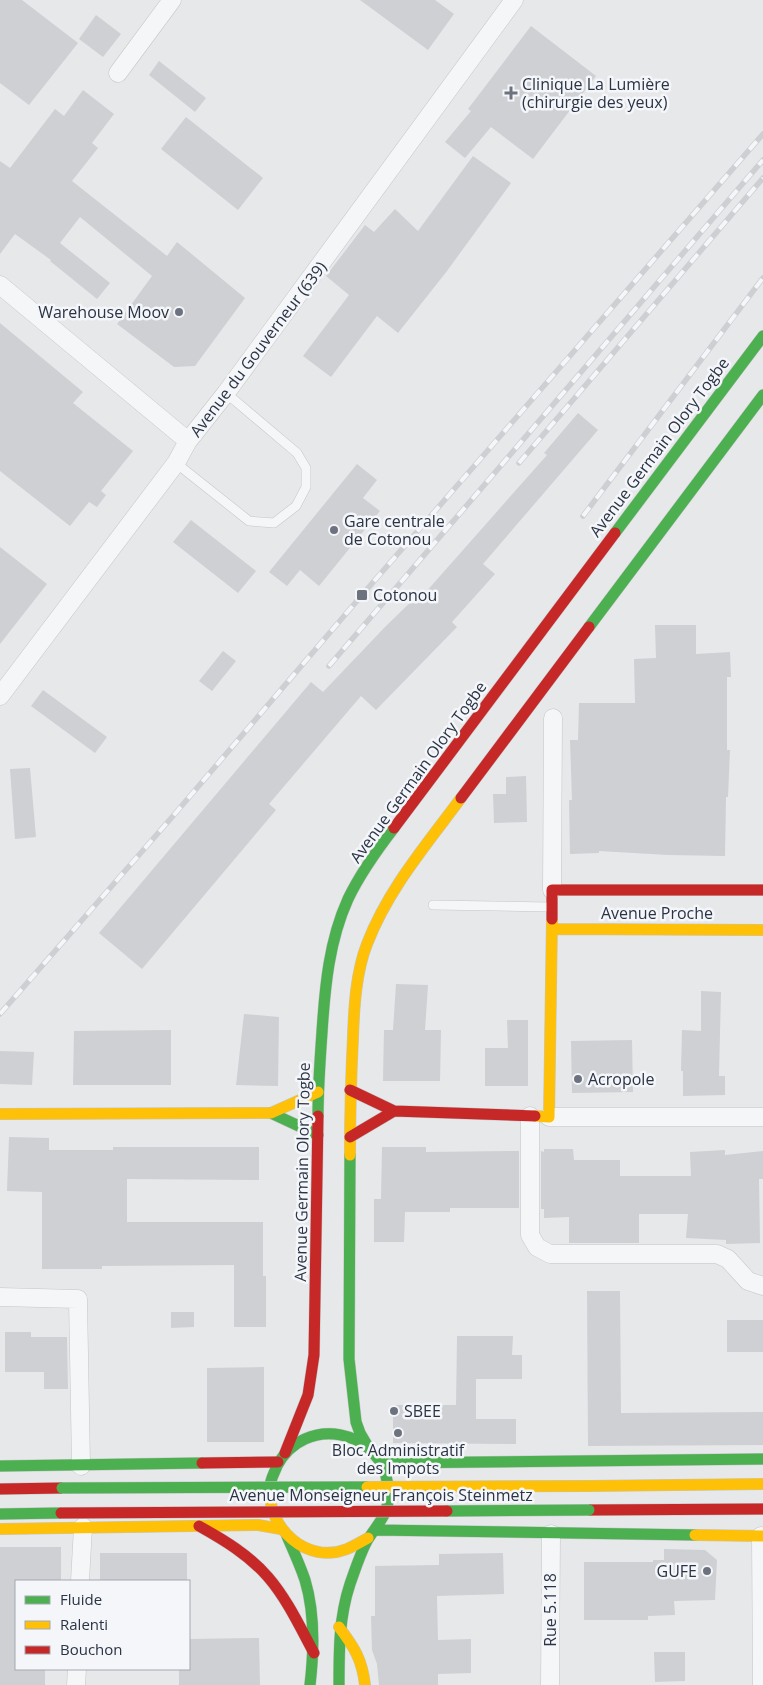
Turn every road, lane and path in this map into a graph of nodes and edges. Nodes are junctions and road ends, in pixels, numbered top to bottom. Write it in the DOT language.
graph roads {
  1 [pos="172,0"];
  2 [pos="514,0"];
  3 [pos="118,73"];
  4 [pos="0,285"];
  5 [pos="763,336"];
  6 [pos="226,393"];
  7 [pos="763,395"];
  8 [pos="188,441"];
  9 [pos="176,463"];
  10 [pos="0,696"];
  11 [pos="553,718"];
  12 [pos="763,882"];
  13 [pos="552,890"];
  14 [pos="763,890"];
  15 [pos="433,905"];
  16 [pos="552,908"];
  17 [pos="552,929"];
  18 [pos="763,930"];
  19 [pos="350,1090"];
  20 [pos="318,1092"];
  21 [pos="394,1111"];
  22 [pos="271,1113"];
  23 [pos="0,1114"];
  24 [pos="530,1116"];
  25 [pos="549,1117"];
  26 [pos="763,1117"];
  27 [pos="318,1135"];
  28 [pos="350,1137"];
  29 [pos="763,1286"];
  30 [pos="0,1297"];
  31 [pos="370,1450"];
  32 [pos="282,1458"];
  33 [pos="763,1459"];
  34 [pos="380,1462"];
  35 [pos="0,1466"];
  36 [pos="81,1466"];
  37 [pos="763,1484"];
  38 [pos="0,1489"];
  39 [pos="763,1509"];
  40 [pos="0,1514"];
  41 [pos="199,1526"];
  42 [pos="83,1527"];
  43 [pos="0,1529"];
  44 [pos="284,1533"];
  45 [pos="372,1534"];
  46 [pos="551,1534"];
  47 [pos="762,1536"];
  48 [pos="80,1580"];
  49 [pos="340,1627"];
  50 [pos="314,1653"];
  51 [pos="77,1670"];
  52 [pos="76,1685"];
  53 [pos="310,1685"];
  54 [pos="339,1685"];
  55 [pos="365,1685"];
  56 [pos="550,1685"];
  57 [pos="762,1685"];
  1 -- 3 [label="street"];
  2 -- 6 [label="street, Avenue du Gouverneur (639)"];
  4 -- 8 [label="street"];
  5 -- 20 [label="main road, Avenue Germain Olory Togbe"];
  6 -- 8 [label="street, Avenue du Gouverneur (639)"];
  6 -- 9 [label="lane"];
  7 -- 19 [label="main road"];
  8 -- 9 [label="street, Avenue du Gouverneur (639)"];
  9 -- 10 [label="street, Avenue du Gouverneur (639)"];
  11 -- 13 [label="street"];
  12 -- 14 [label="street"];
  13 -- 14 [label="main road, Avenue Proche"];
  13 -- 16 [label="main road"];
  15 -- 16 [label="lane"];
  16 -- 17 [label="main road"];
  17 -- 18 [label="main road, Avenue Proche"];
  17 -- 25 [label="main road"];
  19 -- 21 [label="main road"];
  19 -- 28 [label="main road"];
  20 -- 22 [label="main road"];
  20 -- 27 [label="main road, Avenue Germain Olory Togbe"];
  21 -- 24 [label="main road"];
  21 -- 28 [label="main road"];
  22 -- 23 [label="main road"];
  22 -- 27 [label="main road"];
  24 -- 25 [label="main road"];
  24 -- 29 [label="street"];
  25 -- 26 [label="street"];
  27 -- 32 [label="main road, Avenue Germain Olory Togbe"];
  28 -- 31 [label="main road"];
  30 -- 36 [label="street"];
  31 -- 32 [label="main road"];
  31 -- 34 [label="main road"];
  32 -- 36 [label="main road, Avenue Monseigneur François Steinmetz"];
  32 -- 44 [label="main road"];
  33 -- 34 [label="main road, Avenue Monseigneur François Steinmetz"];
  34 -- 45 [label="main road"];
  35 -- 36 [label="main road, Avenue Monseigneur François Steinmetz"];
  37 -- 38 [label="main road, Avenue Monseigneur François Steinmetz, bridge"];
  39 -- 40 [label="main road, Avenue Monseigneur François Steinmetz, bridge"];
  41 -- 42 [label="main road, Avenue Monseigneur François Steinmetz"];
  41 -- 44 [label="main road, Avenue Monseigneur François Steinmetz"];
  41 -- 50 [label="main road"];
  42 -- 43 [label="main road, Avenue Monseigneur François Steinmetz"];
  42 -- 48 [label="street"];
  44 -- 45 [label="main road"];
  44 -- 50 [label="main road"];
  45 -- 46 [label="main road"];
  45 -- 49 [label="main road"];
  46 -- 47 [label="main road"];
  46 -- 56 [label="street, Rue 5.118"];
  47 -- 57 [label="street"];
  49 -- 54 [label="main road"];
  49 -- 55 [label="main road"];
  50 -- 53 [label="main road"];
  51 -- 52 [label="street"];
}
